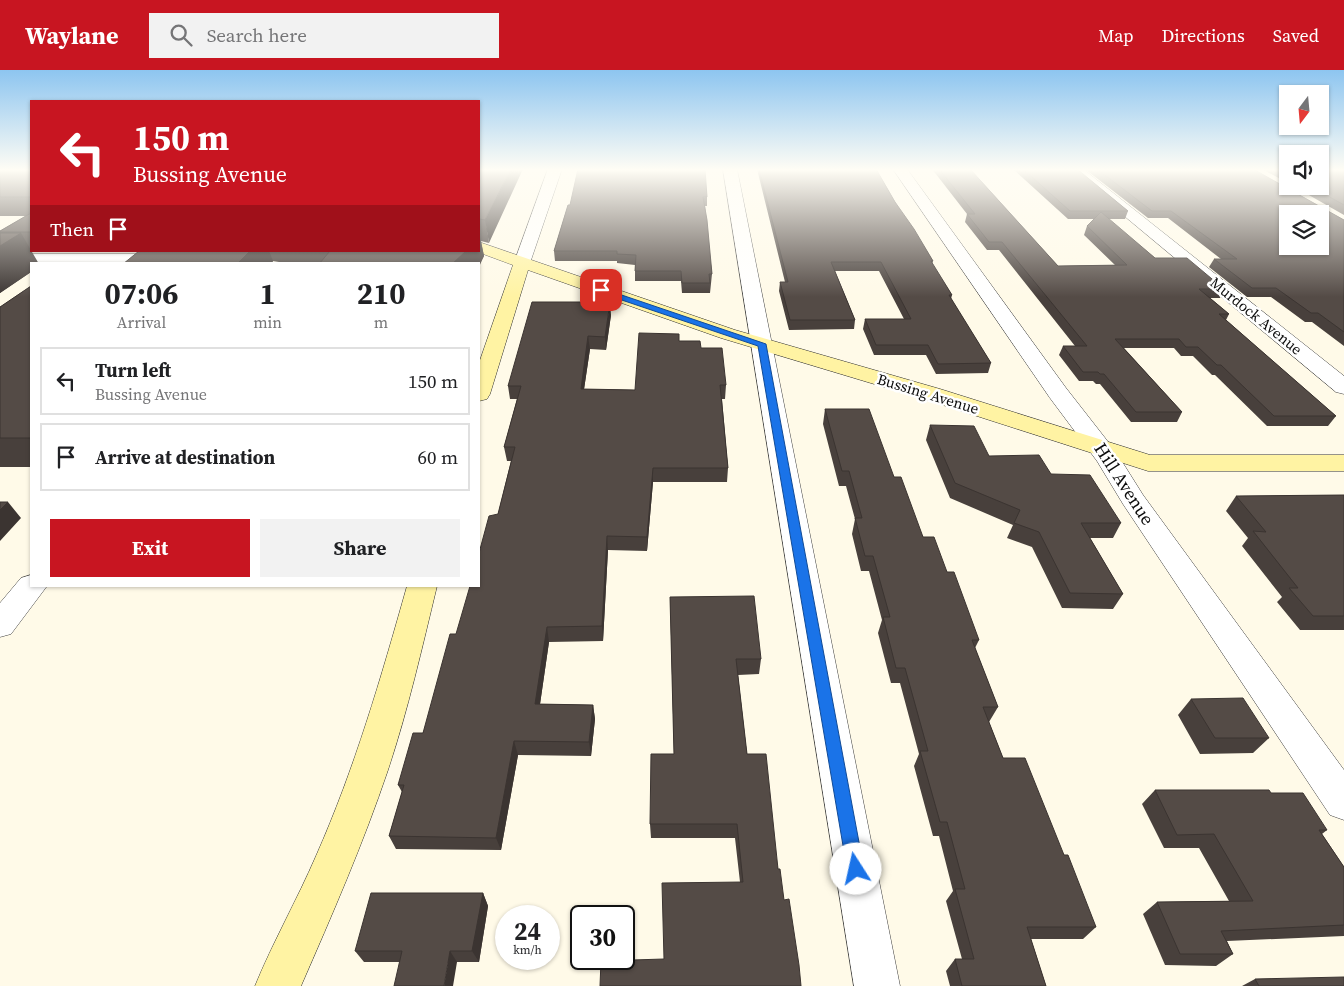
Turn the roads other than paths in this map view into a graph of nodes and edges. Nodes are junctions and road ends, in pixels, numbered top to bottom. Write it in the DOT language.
graph roads {
  1 [pos="540,212"];
  2 [pos="738,212"];
  3 [pos="930,212"];
  4 [pos="1128,212"];
  5 [pos="480,247"];
  6 [pos="79,258"];
  7 [pos="0,259"];
  8 [pos="181,259"];
  9 [pos="522,263"];
  10 [pos="762,344"];
  11 [pos="1344,387"];
  12 [pos="480,391"];
  13 [pos="1101,448"];
  14 [pos="1344,463"];
  15 [pos="31,587"];
  16 [pos="422,587"];
  17 [pos="0,625"];
  18 [pos="1344,802"];
  19 [pos="278,986"];
  20 [pos="877,986"];
  1 -- 9 [label="street"];
  2 -- 10 [label="street"];
  3 -- 13 [label="street, Hill Avenue"];
  4 -- 11 [label="street, Murdock Avenue"];
  5 -- 9 [label="street, Bussing Avenue"];
  6 -- 7 [label="street"];
  6 -- 8 [label="street"];
  9 -- 10 [label="street, Bussing Avenue"];
  9 -- 12 [label="street"];
  10 -- 13 [label="street, Bussing Avenue"];
  10 -- 20 [label="street"];
  13 -- 14 [label="street, Bussing Avenue"];
  13 -- 18 [label="street, Hill Avenue"];
  15 -- 17 [label="street"];
  16 -- 19 [label="street"];
}
